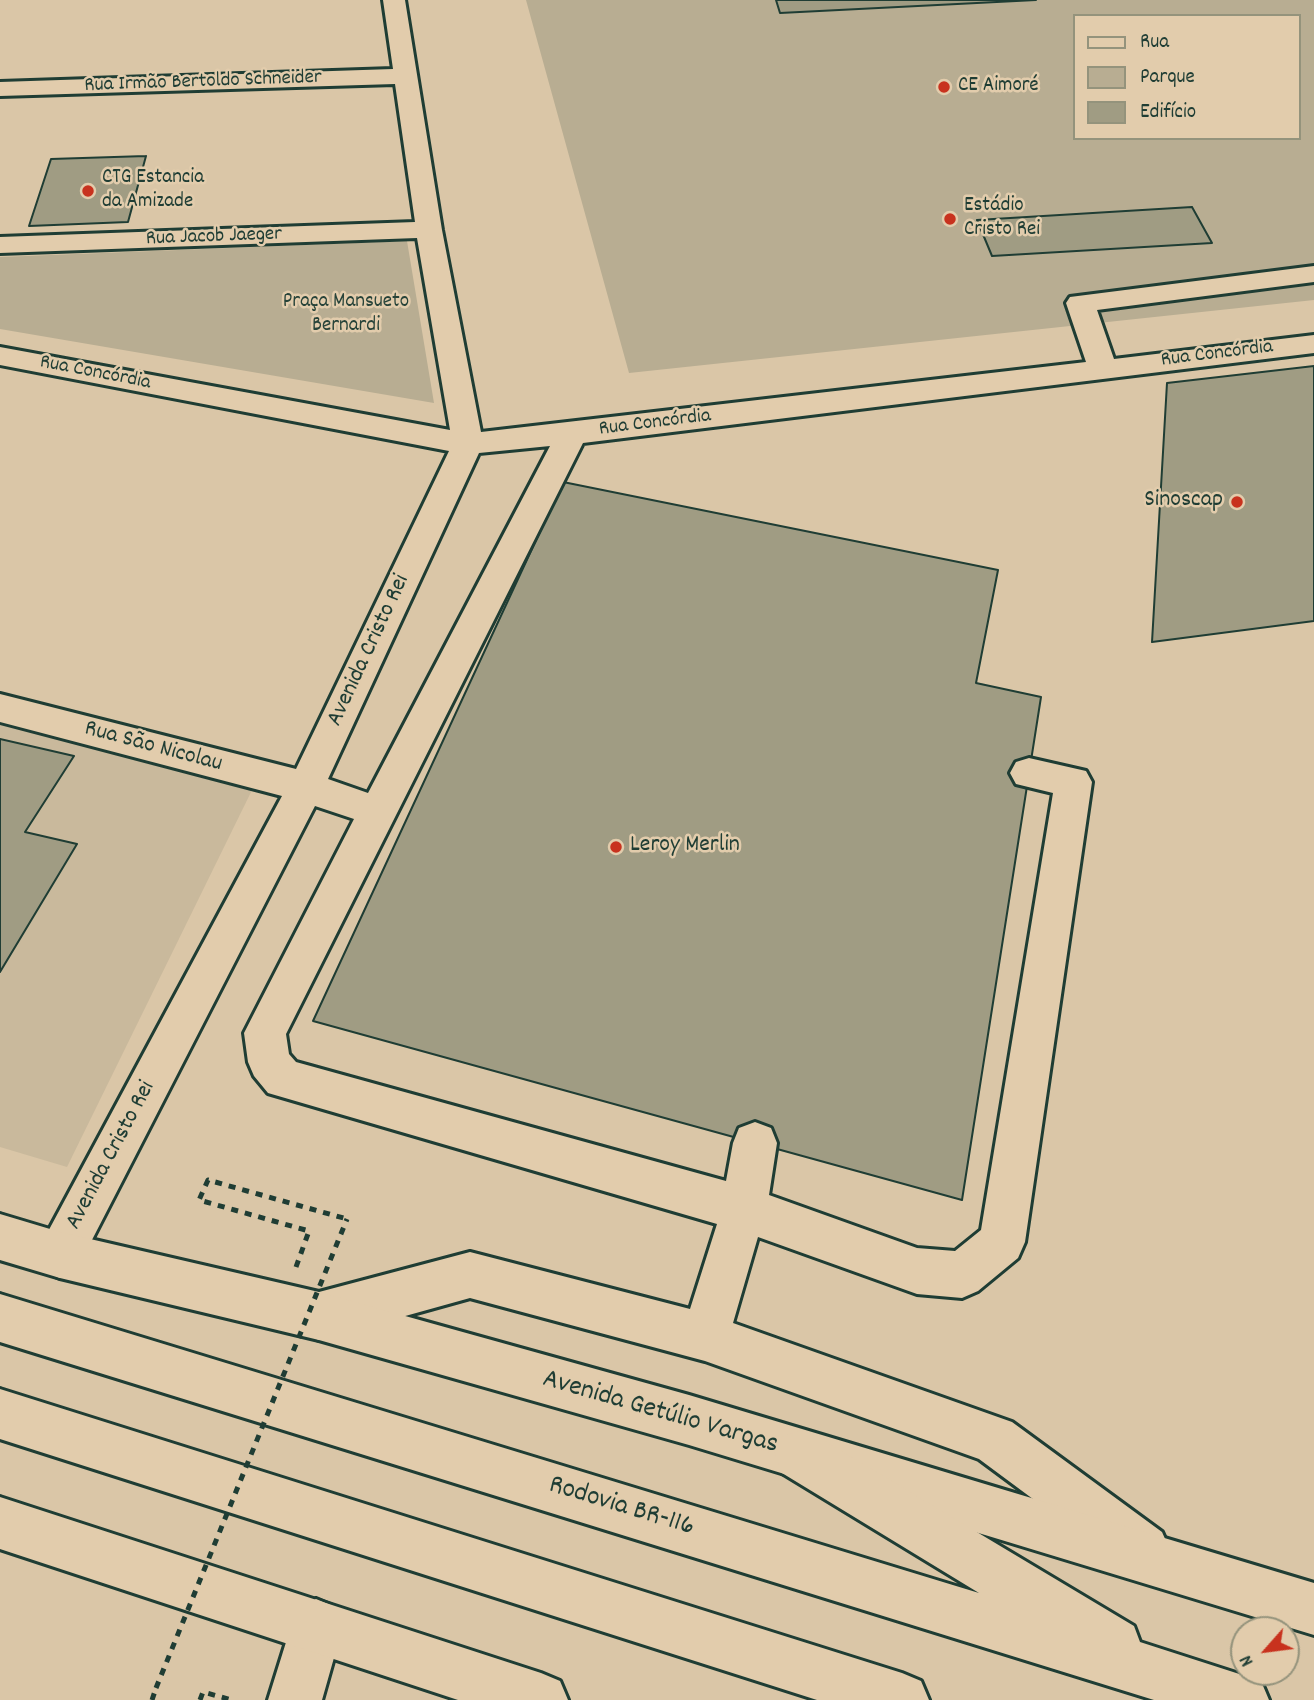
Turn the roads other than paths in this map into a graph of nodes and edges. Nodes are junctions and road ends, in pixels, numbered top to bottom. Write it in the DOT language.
graph roads {
  1 [pos="394,0"];
  2 [pos="406,76"];
  3 [pos="0,89"];
  4 [pos="429,230"];
  5 [pos="0,245"];
  6 [pos="1314,274"];
  7 [pos="1314,344"];
  8 [pos="0,356"];
  9 [pos="1103,369"];
  10 [pos="572,434"];
  11 [pos="468,444"];
  12 [pos="0,708"];
  13 [pos="1030,773"];
  14 [pos="306,787"];
  15 [pos="379,812"];
  16 [pos="755,1143"];
  17 [pos="744,1209"];
  18 [pos="0,1237"];
  19 [pos="60,1255"];
  20 [pos="300,1312"];
  21 [pos="0,1318"];
  22 [pos="705,1337"];
  23 [pos="0,1414"];
  24 [pos="800,1455"];
  25 [pos="0,1524"];
  26 [pos="1159,1562"];
  27 [pos="1314,1609"];
  28 [pos="316,1626"];
  29 [pos="1168,1677"];
  30 [pos="295,1700"];
  31 [pos="541,1700"];
  32 [pos="902,1700"];
  33 [pos="1242,1700"];
  1 -- 2 [label="main road"];
  2 -- 3 [label="main road, Rua Irmão Bertoldo Schneider"];
  2 -- 4 [label="main road"];
  4 -- 5 [label="main road, Rua Jacob Jaeger"];
  4 -- 11 [label="main road"];
  6 -- 9 [label="main road"];
  7 -- 9 [label="main road, Rua Concórdia"];
  8 -- 11 [label="main road, Rua Concórdia"];
  9 -- 10 [label="main road, Rua Concórdia"];
  10 -- 11 [label="main road, Rua Concórdia"];
  10 -- 15 [label="main road"];
  11 -- 14 [label="main road, Avenida Cristo Rei"];
  12 -- 14 [label="main road, Rua São Nicolau"];
  13 -- 17 [label="main road"];
  14 -- 15 [label="main road, Rua São Nicolau"];
  14 -- 19 [label="main road, Avenida Cristo Rei"];
  15 -- 17 [label="main road"];
  16 -- 17 [label="main road"];
  17 -- 22 [label="main road"];
  18 -- 19 [label="main road, Avenida Getúlio Vargas"];
  19 -- 20 [label="main road, Avenida Getúlio Vargas"];
  20 -- 22 [label="main road"];
  20 -- 24 [label="main road, Avenida Getúlio Vargas"];
  21 -- 29 [label="main road, Rodovia BR-116"];
  22 -- 26 [label="main road"];
  23 -- 32 [label="main road"];
  24 -- 26 [label="main road, Avenida Getúlio Vargas"];
  24 -- 29 [label="main road"];
  25 -- 28 [label="main road"];
  26 -- 27 [label="main road, Avenida Getúlio Vargas"];
  28 -- 30 [label="main road"];
  28 -- 31 [label="main road"];
  29 -- 33 [label="main road, Rodovia BR-116"];
}
